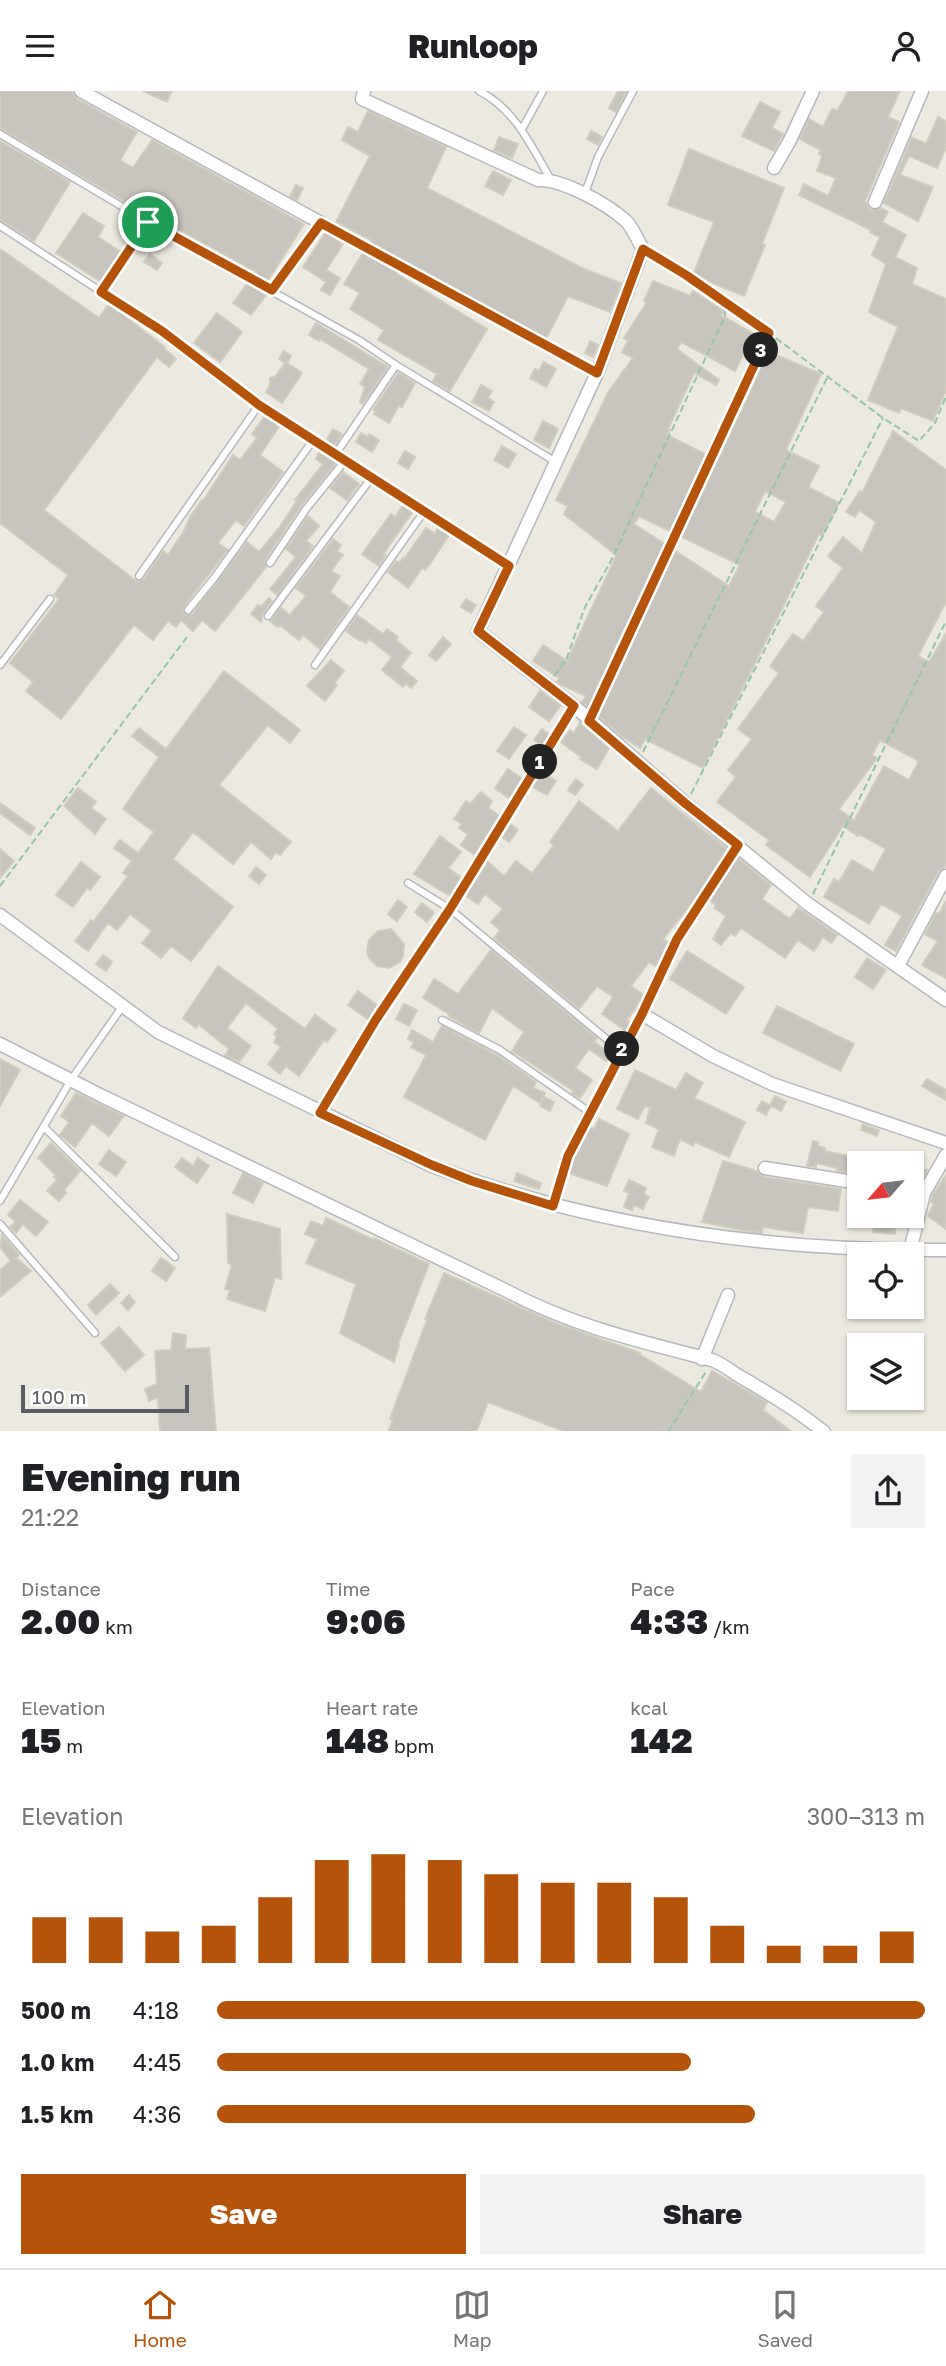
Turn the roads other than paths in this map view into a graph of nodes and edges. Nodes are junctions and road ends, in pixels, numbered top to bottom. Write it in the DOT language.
graph roads {
  1 [pos="81,91"];
  2 [pos="364,91"];
  3 [pos="480,91"];
  4 [pos="543,91"];
  5 [pos="633,91"];
  6 [pos="813,91"];
  7 [pos="922,91"];
  8 [pos="522,129"];
  9 [pos="0,134"];
  10 [pos="774,168"];
  11 [pos="551,180"];
  12 [pos="584,194"];
  13 [pos="874,202"];
  14 [pos="148,222"];
  15 [pos="321,223"];
  16 [pos="0,226"];
  17 [pos="272,290"];
  18 [pos="101,292"];
  19 [pos="396,365"];
  20 [pos="597,373"];
  21 [pos="259,405"];
  22 [pos="314,439"];
  23 [pos="335,455"];
  24 [pos="344,462"];
  25 [pos="557,463"];
  26 [pos="372,477"];
  27 [pos="423,513"];
  28 [pos="270,563"];
  29 [pos="509,566"];
  30 [pos="139,576"];
  31 [pos="50,599"];
  32 [pos="188,610"];
  33 [pos="268,616"];
  34 [pos="0,665"];
  35 [pos="315,665"];
  36 [pos="574,706"];
  37 [pos="738,845"];
  38 [pos="946,876"];
  39 [pos="408,883"];
  40 [pos="450,909"];
  41 [pos="0,915"];
  42 [pos="898,966"];
  43 [pos="946,1000"];
  44 [pos="122,1007"];
  45 [pos="642,1014"];
  46 [pos="442,1020"];
  47 [pos="0,1044"];
  48 [pos="621,1051"];
  49 [pos="71,1080"];
  50 [pos="591,1112"];
  51 [pos="320,1113"];
  52 [pos="44,1127"];
  53 [pos="946,1143"];
  54 [pos="946,1155"];
  55 [pos="765,1168"];
  56 [pos="847,1181"];
  57 [pos="924,1184"];
  58 [pos="0,1201"];
  59 [pos="553,1206"];
  60 [pos="0,1224"];
  61 [pos="847,1248"];
  62 [pos="946,1250"];
  63 [pos="924,1251"];
  64 [pos="175,1257"];
  65 [pos="728,1295"];
  66 [pos="95,1333"];
  67 [pos="708,1360"];
  68 [pos="824,1431"];
  1 -- 15 [label="street"];
  2 -- 11 [label="street"];
  3 -- 8 [label="lane"];
  4 -- 8 [label="lane"];
  5 -- 12 [label="lane"];
  6 -- 10 [label="street"];
  7 -- 13 [label="street"];
  8 -- 11 [label="lane"];
  9 -- 14 [label="lane"];
  11 -- 12 [label="street"];
  12 -- 20 [label="street"];
  14 -- 17 [label="lane"];
  14 -- 18 [label="lane"];
  15 -- 17 [label="lane"];
  15 -- 20 [label="lane"];
  16 -- 18 [label="lane"];
  17 -- 19 [label="lane"];
  18 -- 21 [label="lane"];
  19 -- 23 [label="lane"];
  19 -- 25 [label="lane"];
  20 -- 25 [label="street"];
  21 -- 22 [label="lane"];
  21 -- 30 [label="lane"];
  22 -- 23 [label="lane"];
  22 -- 32 [label="lane"];
  23 -- 24 [label="lane"];
  24 -- 26 [label="lane"];
  24 -- 28 [label="lane"];
  25 -- 29 [label="street"];
  26 -- 27 [label="lane"];
  26 -- 33 [label="lane"];
  27 -- 29 [label="lane"];
  27 -- 35 [label="lane"];
  29 -- 36 [label="street"];
  31 -- 34 [label="lane"];
  36 -- 37 [label="street"];
  36 -- 40 [label="lane"];
  37 -- 42 [label="street"];
  37 -- 45 [label="lane"];
  38 -- 42 [label="street"];
  39 -- 40 [label="lane"];
  40 -- 48 [label="lane"];
  40 -- 51 [label="lane"];
  41 -- 44 [label="street"];
  42 -- 43 [label="street"];
  44 -- 49 [label="lane"];
  44 -- 51 [label="street"];
  45 -- 48 [label="lane"];
  45 -- 53 [label="street"];
  46 -- 50 [label="lane"];
  47 -- 49 [label="street"];
  48 -- 50 [label="lane"];
  49 -- 52 [label="lane"];
  49 -- 67 [label="street"];
  50 -- 59 [label="lane"];
  51 -- 59 [label="street"];
  52 -- 58 [label="lane"];
  52 -- 64 [label="lane"];
  54 -- 57 [label="street"];
  55 -- 56 [label="street"];
  59 -- 61 [label="street"];
  60 -- 66 [label="lane"];
  62 -- 63 [label="street"];
  65 -- 67 [label="street"];
  67 -- 68 [label="street"];
}
